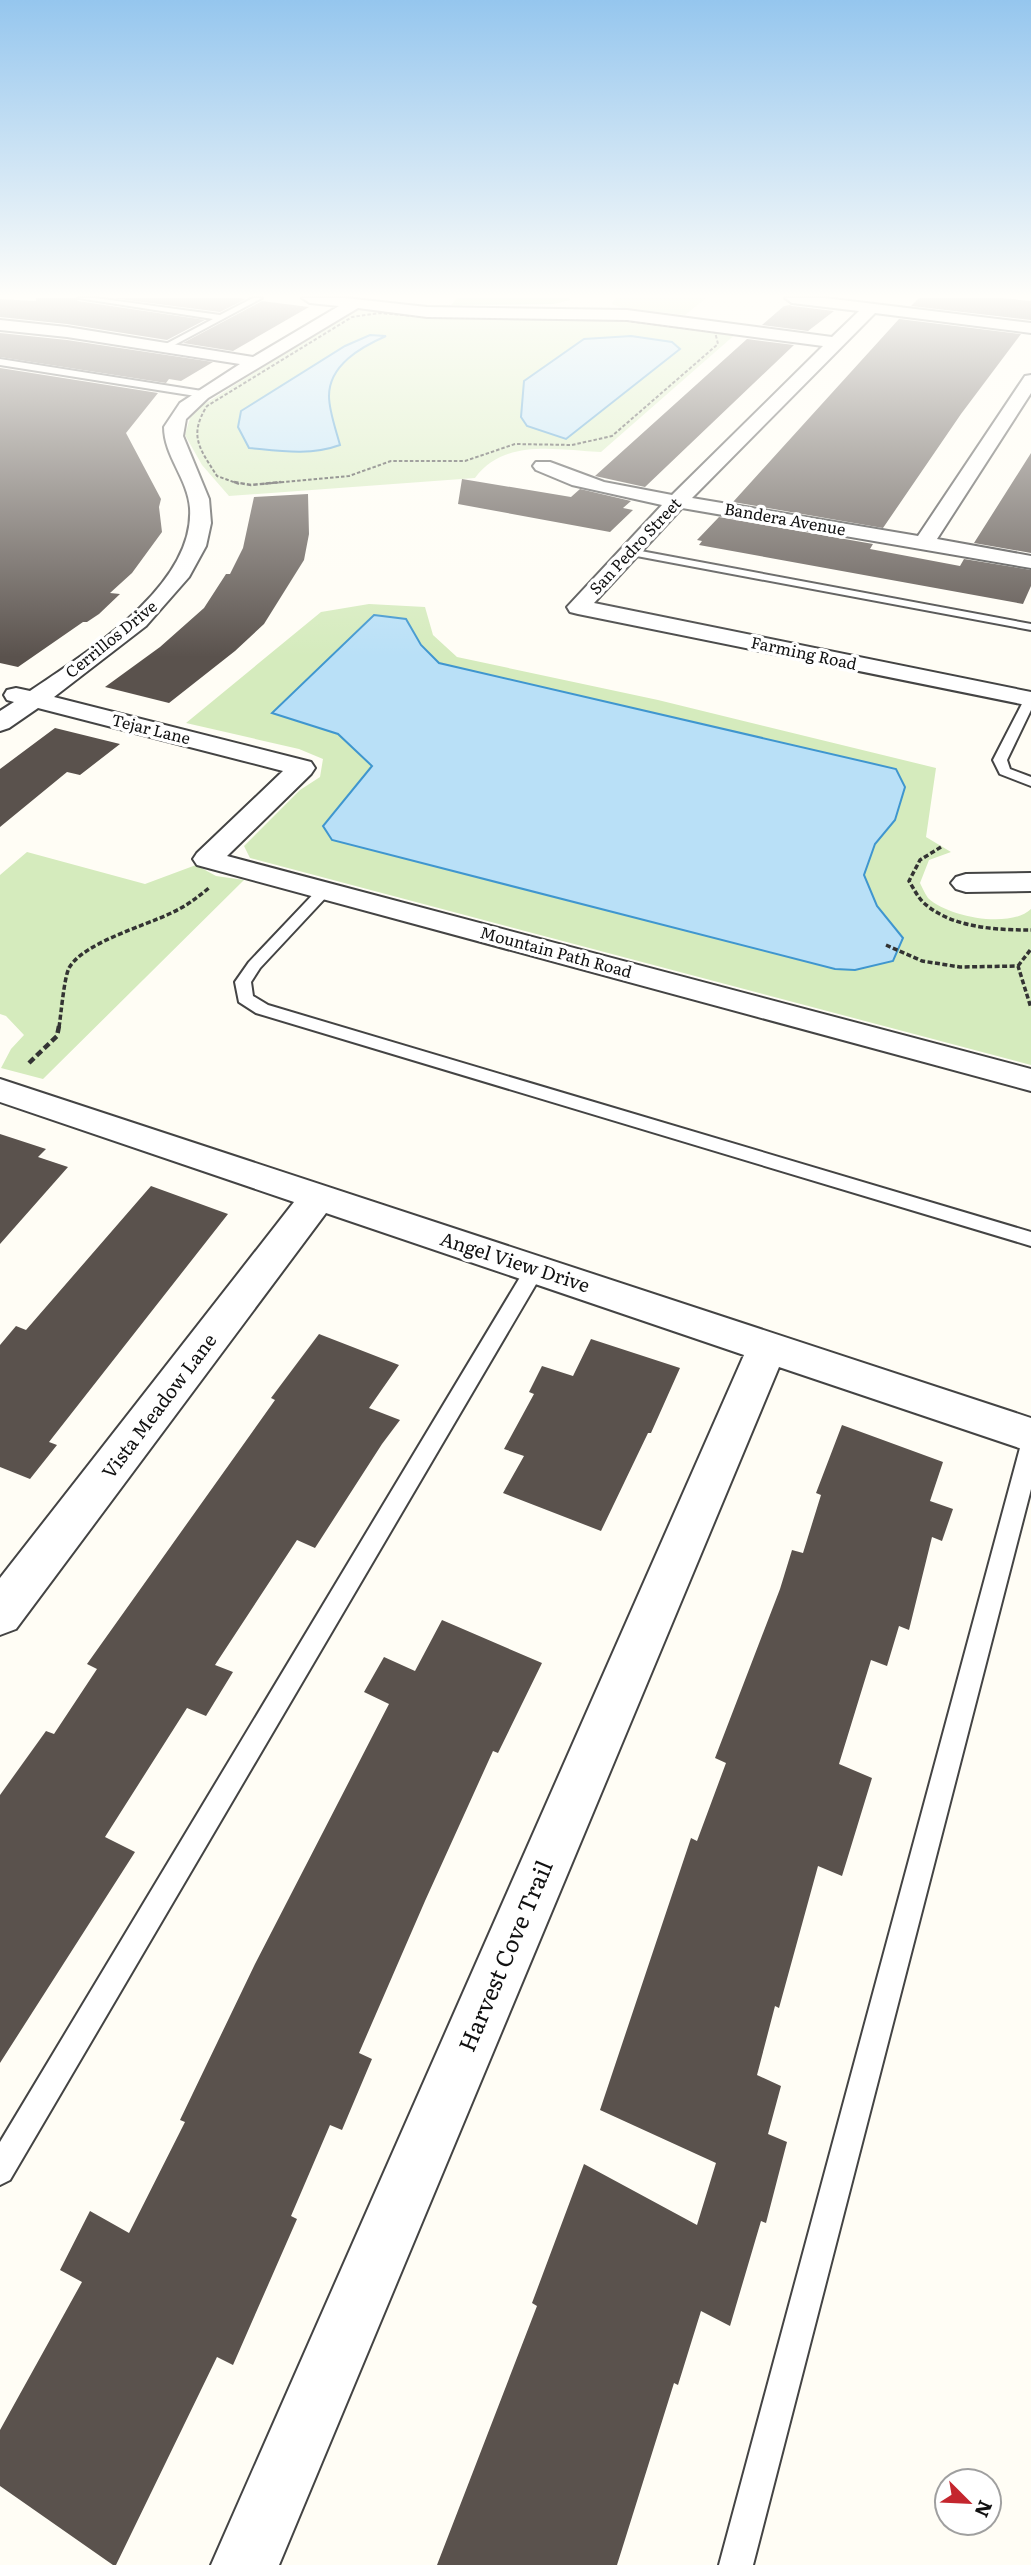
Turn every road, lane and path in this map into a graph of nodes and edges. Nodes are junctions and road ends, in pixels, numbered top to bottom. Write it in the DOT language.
graph roads {
  1 [pos="178,418"];
  2 [pos="199,418"];
  3 [pos="633,418"];
  4 [pos="761,418"];
  5 [pos="1006,418"];
  6 [pos="542,466"];
  7 [pos="677,501"];
  8 [pos="924,543"];
  9 [pos="630,552"];
  10 [pos="1031,562"];
  11 [pos="578,607"];
  12 [pos="1031,627"];
  13 [pos="0,692"];
  14 [pos="32,699"];
  15 [pos="1030,699"];
  16 [pos="0,723"];
  17 [pos="302,768"];
  18 [pos="1031,782"];
  19 [pos="215,882"];
  20 [pos="1031,882"];
  21 [pos="966,883"];
  22 [pos="325,890"];
  23 [pos="886,945"];
  24 [pos="1031,949"];
  25 [pos="1018,966"];
  26 [pos="1031,1008"];
  27 [pos="29,1063"];
  28 [pos="1031,1080"];
  29 [pos="0,1090"];
  30 [pos="318,1197"];
  31 [pos="1031,1239"];
  32 [pos="535,1269"];
  33 [pos="768,1346"];
  34 [pos="1031,1435"];
  35 [pos="1031,1447"];
  36 [pos="0,1614"];
  37 [pos="0,2170"];
  38 [pos="245,2565"];
  39 [pos="736,2565"];
  1 -- 14 [label="street, Cerrillos Drive"];
  2 -- 3 [label="path"];
  4 -- 7 [label="street, San Pedro Street"];
  5 -- 8 [label="street"];
  6 -- 7 [label="street, Bandera Avenue"];
  7 -- 8 [label="street, Bandera Avenue"];
  7 -- 9 [label="street, San Pedro Street"];
  8 -- 10 [label="street, Bandera Avenue"];
  9 -- 11 [label="street, San Pedro Street"];
  9 -- 12 [label="lane"];
  11 -- 15 [label="street, Farming Road"];
  13 -- 14 [label="street, Tejar Lane"];
  14 -- 16 [label="street, Cerrillos Drive"];
  14 -- 17 [label="street, Tejar Lane"];
  15 -- 18 [label="lane"];
  17 -- 22 [label="street, Mountain Path Road"];
  19 -- 27 [label="path"];
  20 -- 21 [label="street"];
  22 -- 28 [label="street, Mountain Path Road"];
  22 -- 31 [label="lane"];
  23 -- 25 [label="path"];
  24 -- 25 [label="path"];
  25 -- 26 [label="path"];
  29 -- 30 [label="street, Angel View Drive"];
  30 -- 32 [label="street, Angel View Drive"];
  30 -- 36 [label="street, Vista Meadow Lane"];
  32 -- 33 [label="street, Angel View Drive"];
  32 -- 37 [label="lane"];
  33 -- 34 [label="street, Angel View Drive"];
  33 -- 38 [label="street, Harvest Cove Trail"];
  35 -- 39 [label="lane"];
}
